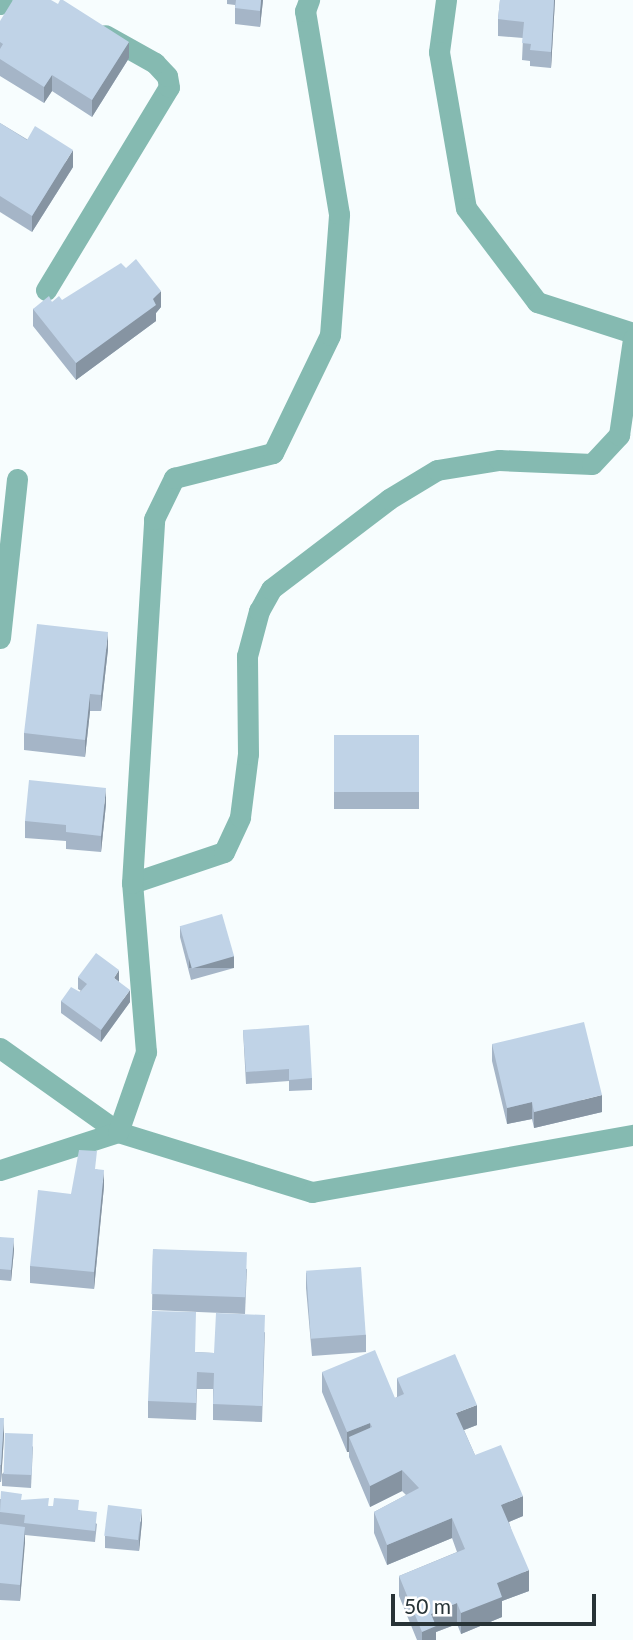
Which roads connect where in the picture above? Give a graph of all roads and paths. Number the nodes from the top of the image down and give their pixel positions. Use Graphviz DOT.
graph roads {
  1 [pos="309,0"];
  2 [pos="446,0"];
  3 [pos="86,24"];
  4 [pos="46,290"];
  5 [pos="633,336"];
  6 [pos="17,479"];
  7 [pos="0,638"];
  8 [pos="132,883"];
  9 [pos="0,1048"];
  10 [pos="118,1132"];
  11 [pos="633,1135"];
  12 [pos="0,1170"];
  1 -- 8 [label="street"];
  2 -- 5 [label="street"];
  3 -- 4 [label="street"];
  5 -- 8 [label="street"];
  6 -- 7 [label="street"];
  8 -- 10 [label="street"];
  9 -- 10 [label="street"];
  10 -- 11 [label="street"];
  10 -- 12 [label="street"];
}
